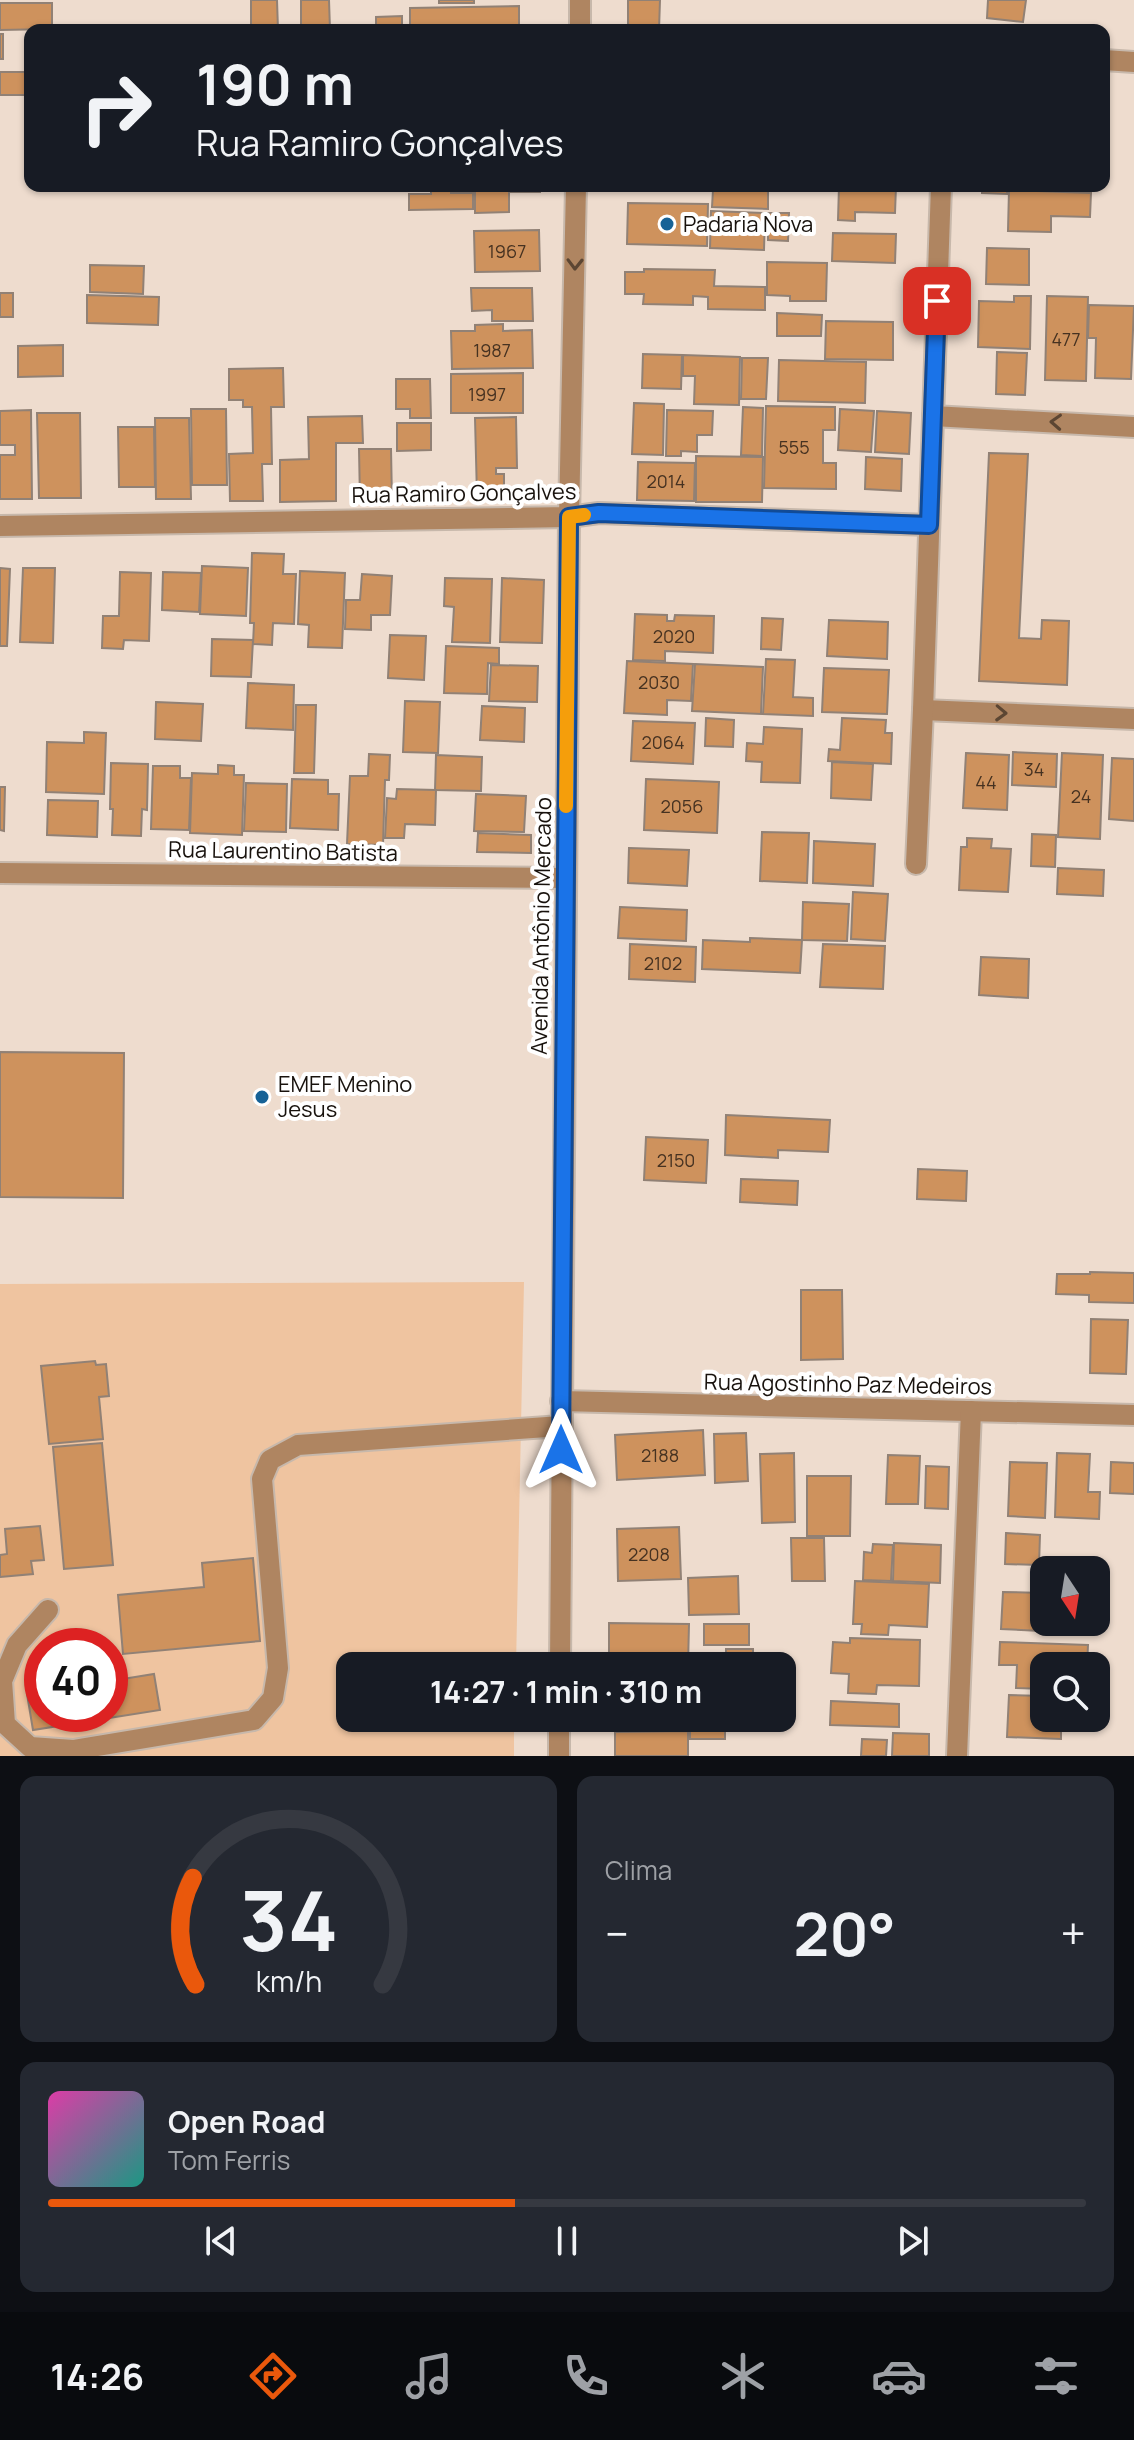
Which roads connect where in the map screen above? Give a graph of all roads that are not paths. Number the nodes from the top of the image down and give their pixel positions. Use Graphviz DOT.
graph roads {
  1 [pos="580,0"];
  2 [pos="580,24"];
  3 [pos="1110,60"];
  4 [pos="1134,62"];
  5 [pos="576,192"];
  6 [pos="941,192"];
  7 [pos="933,416"];
  8 [pos="1134,427"];
  9 [pos="569,517"];
  10 [pos="929,525"];
  11 [pos="0,526"];
  12 [pos="923,710"];
  13 [pos="1134,719"];
  14 [pos="916,864"];
  15 [pos="0,873"];
  16 [pos="565,878"];
  17 [pos="561,1401"];
  18 [pos="971,1411"];
  19 [pos="1134,1415"];
  20 [pos="561,1426"];
  21 [pos="48,1610"];
  22 [pos="560,1652"];
  23 [pos="559,1732"];
  24 [pos="559,1756"];
  25 [pos="957,1756"];
  1 -- 2 [label="street"];
  3 -- 4 [label="street"];
  5 -- 9 [label="street, Avenida Antônio Mercado, one-way"];
  6 -- 7 [label="street"];
  8 -- 7 [label="street, one-way"];
  7 -- 10 [label="street"];
  9 -- 10 [label="street, Rua Ramiro Gonçalves"];
  9 -- 11 [label="street, Rua Ramiro Gonçalves"];
  9 -- 16 [label="street, Avenida Antônio Mercado"];
  10 -- 12 [label="street"];
  12 -- 13 [label="street, one-way"];
  12 -- 14 [label="street"];
  15 -- 16 [label="street, Rua Laurentino Batista"];
  16 -- 17 [label="street, Avenida Antônio Mercado"];
  17 -- 18 [label="street, Rua Agostinho Paz Medeiros"];
  17 -- 20 [label="street, Avenida Antônio Mercado"];
  18 -- 19 [label="street, Rua Agostinho Paz Medeiros"];
  18 -- 25 [label="street"];
  20 -- 21 [label="street"];
  20 -- 22 [label="street, Avenida Antônio Mercado"];
  23 -- 24 [label="street"];
}
